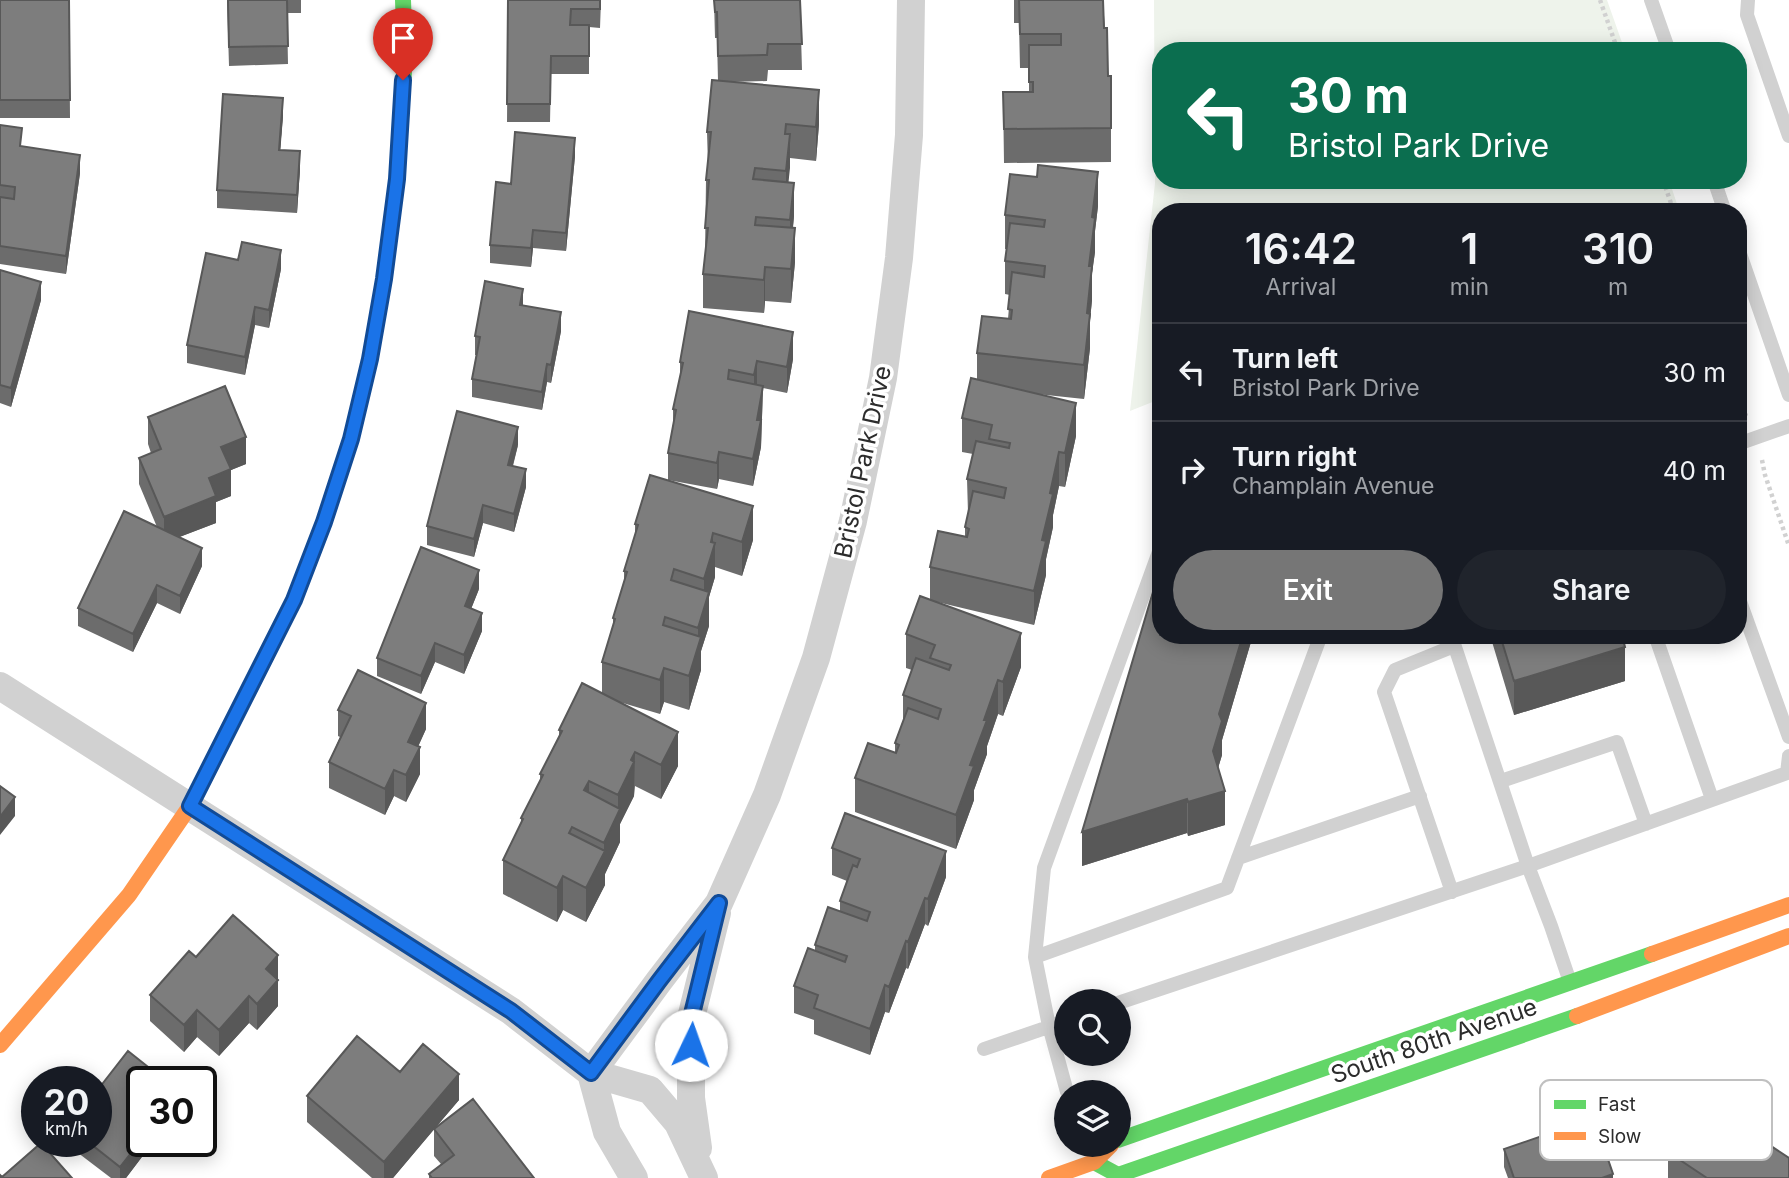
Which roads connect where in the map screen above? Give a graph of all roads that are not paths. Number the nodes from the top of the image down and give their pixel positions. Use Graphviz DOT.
graph roads {
  1 [pos="403,0"];
  2 [pos="911,0"];
  3 [pos="1651,0"];
  4 [pos="1748,0"];
  5 [pos="1666,42"];
  6 [pos="1789,136"];
  7 [pos="1747,274"];
  8 [pos="1789,395"];
  9 [pos="1789,426"];
  10 [pos="1747,441"];
  11 [pos="1152,571"];
  12 [pos="1747,621"];
  13 [pos="1318,644"];
  14 [pos="1446,644"];
  15 [pos="1453,644"];
  16 [pos="1658,644"];
  17 [pos="0,686"];
  18 [pos="1789,737"];
  19 [pos="1789,756"];
  20 [pos="1500,781"];
  21 [pos="1420,796"];
  22 [pos="1712,799"];
  23 [pos="190,806"];
  24 [pos="1646,824"];
  25 [pos="1238,858"];
  26 [pos="1528,866"];
  27 [pos="1452,892"];
  28 [pos="719,903"];
  29 [pos="1789,905"];
  30 [pos="1789,936"];
  31 [pos="1035,957"];
  32 [pos="1570,984"];
  33 [pos="1131,999"];
  34 [pos="1054,1025"];
  35 [pos="1049,1026"];
  36 [pos="0,1045"];
  37 [pos="984,1049"];
  38 [pos="591,1073"];
  39 [pos="1064,1080"];
  40 [pos="1131,1136"];
  41 [pos="1098,1157"];
  42 [pos="702,1173"];
  43 [pos="634,1178"];
  44 [pos="1049,1178"];
  1 -- 23 [label="street"];
  2 -- 28 [label="street, Bristol Park Drive"];
  3 -- 5 [label="lane"];
  4 -- 6 [label="lane"];
  7 -- 8 [label="lane"];
  9 -- 10 [label="lane"];
  11 -- 31 [label="lane"];
  12 -- 18 [label="lane"];
  13 -- 25 [label="lane"];
  14 -- 21 [label="lane"];
  15 -- 20 [label="lane"];
  16 -- 22 [label="lane"];
  17 -- 23 [label="street"];
  19 -- 22 [label="lane"];
  20 -- 24 [label="lane"];
  20 -- 26 [label="lane"];
  21 -- 25 [label="lane"];
  21 -- 27 [label="lane"];
  22 -- 24 [label="lane"];
  23 -- 36 [label="street"];
  23 -- 38 [label="street"];
  24 -- 26 [label="lane"];
  25 -- 31 [label="lane"];
  26 -- 27 [label="lane"];
  26 -- 32 [label="lane"];
  27 -- 33 [label="lane"];
  28 -- 38 [label="street, Bristol Park Drive"];
  28 -- 42 [label="street, Bristol Park Drive"];
  29 -- 32 [label="street, South 80th Avenue"];
  30 -- 41 [label="street, South 80th Avenue"];
  31 -- 35 [label="lane"];
  32 -- 40 [label="street, South 80th Avenue"];
  34 -- 35 [label="lane"];
  35 -- 37 [label="lane"];
  35 -- 39 [label="lane"];
  38 -- 42 [label="street"];
  38 -- 43 [label="street"];
  41 -- 44 [label="street, South 80th Avenue"];
}
